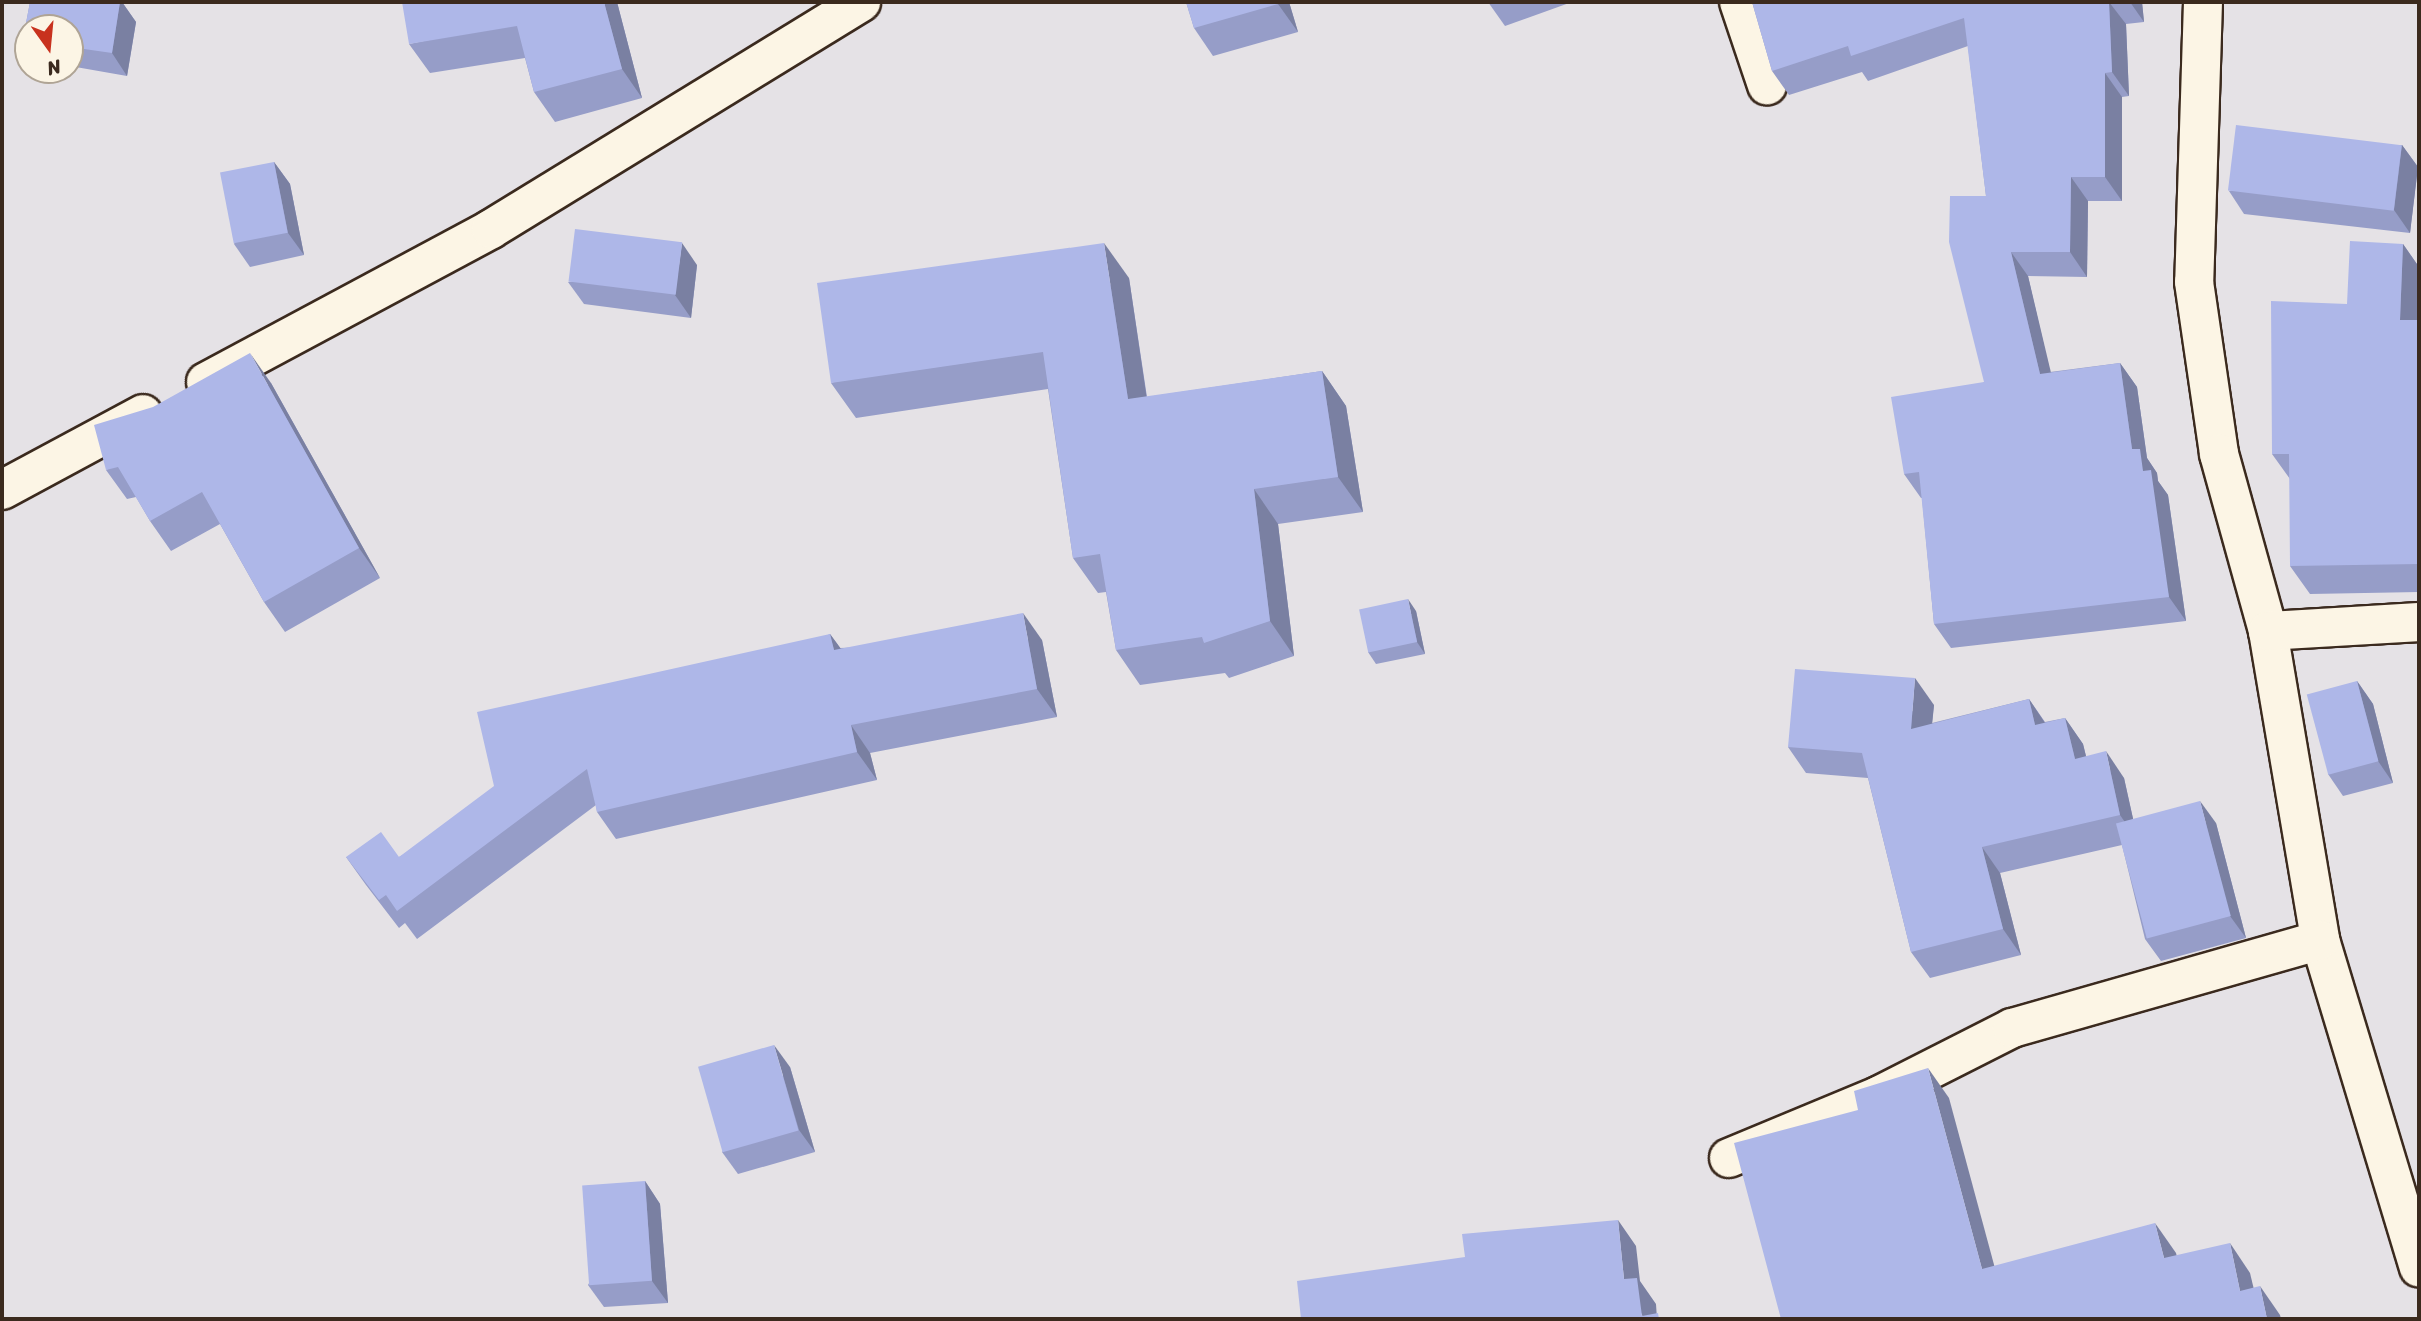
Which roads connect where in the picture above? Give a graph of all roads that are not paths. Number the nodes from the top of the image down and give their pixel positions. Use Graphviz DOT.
graph roads {
  1 [pos="861,2"];
  2 [pos="1739,2"];
  3 [pos="2203,2"];
  4 [pos="1767,85"];
  5 [pos="2,490"];
  6 [pos="2419,622"];
  7 [pos="2268,631"];
  8 [pos="2320,940"];
  9 [pos="1729,1158"];
  10 [pos="2419,1267"];
  1 -- 5 [label="street"];
  2 -- 4 [label="street"];
  3 -- 7 [label="street"];
  6 -- 7 [label="street"];
  7 -- 8 [label="street"];
  8 -- 9 [label="street"];
  8 -- 10 [label="street"];
}
